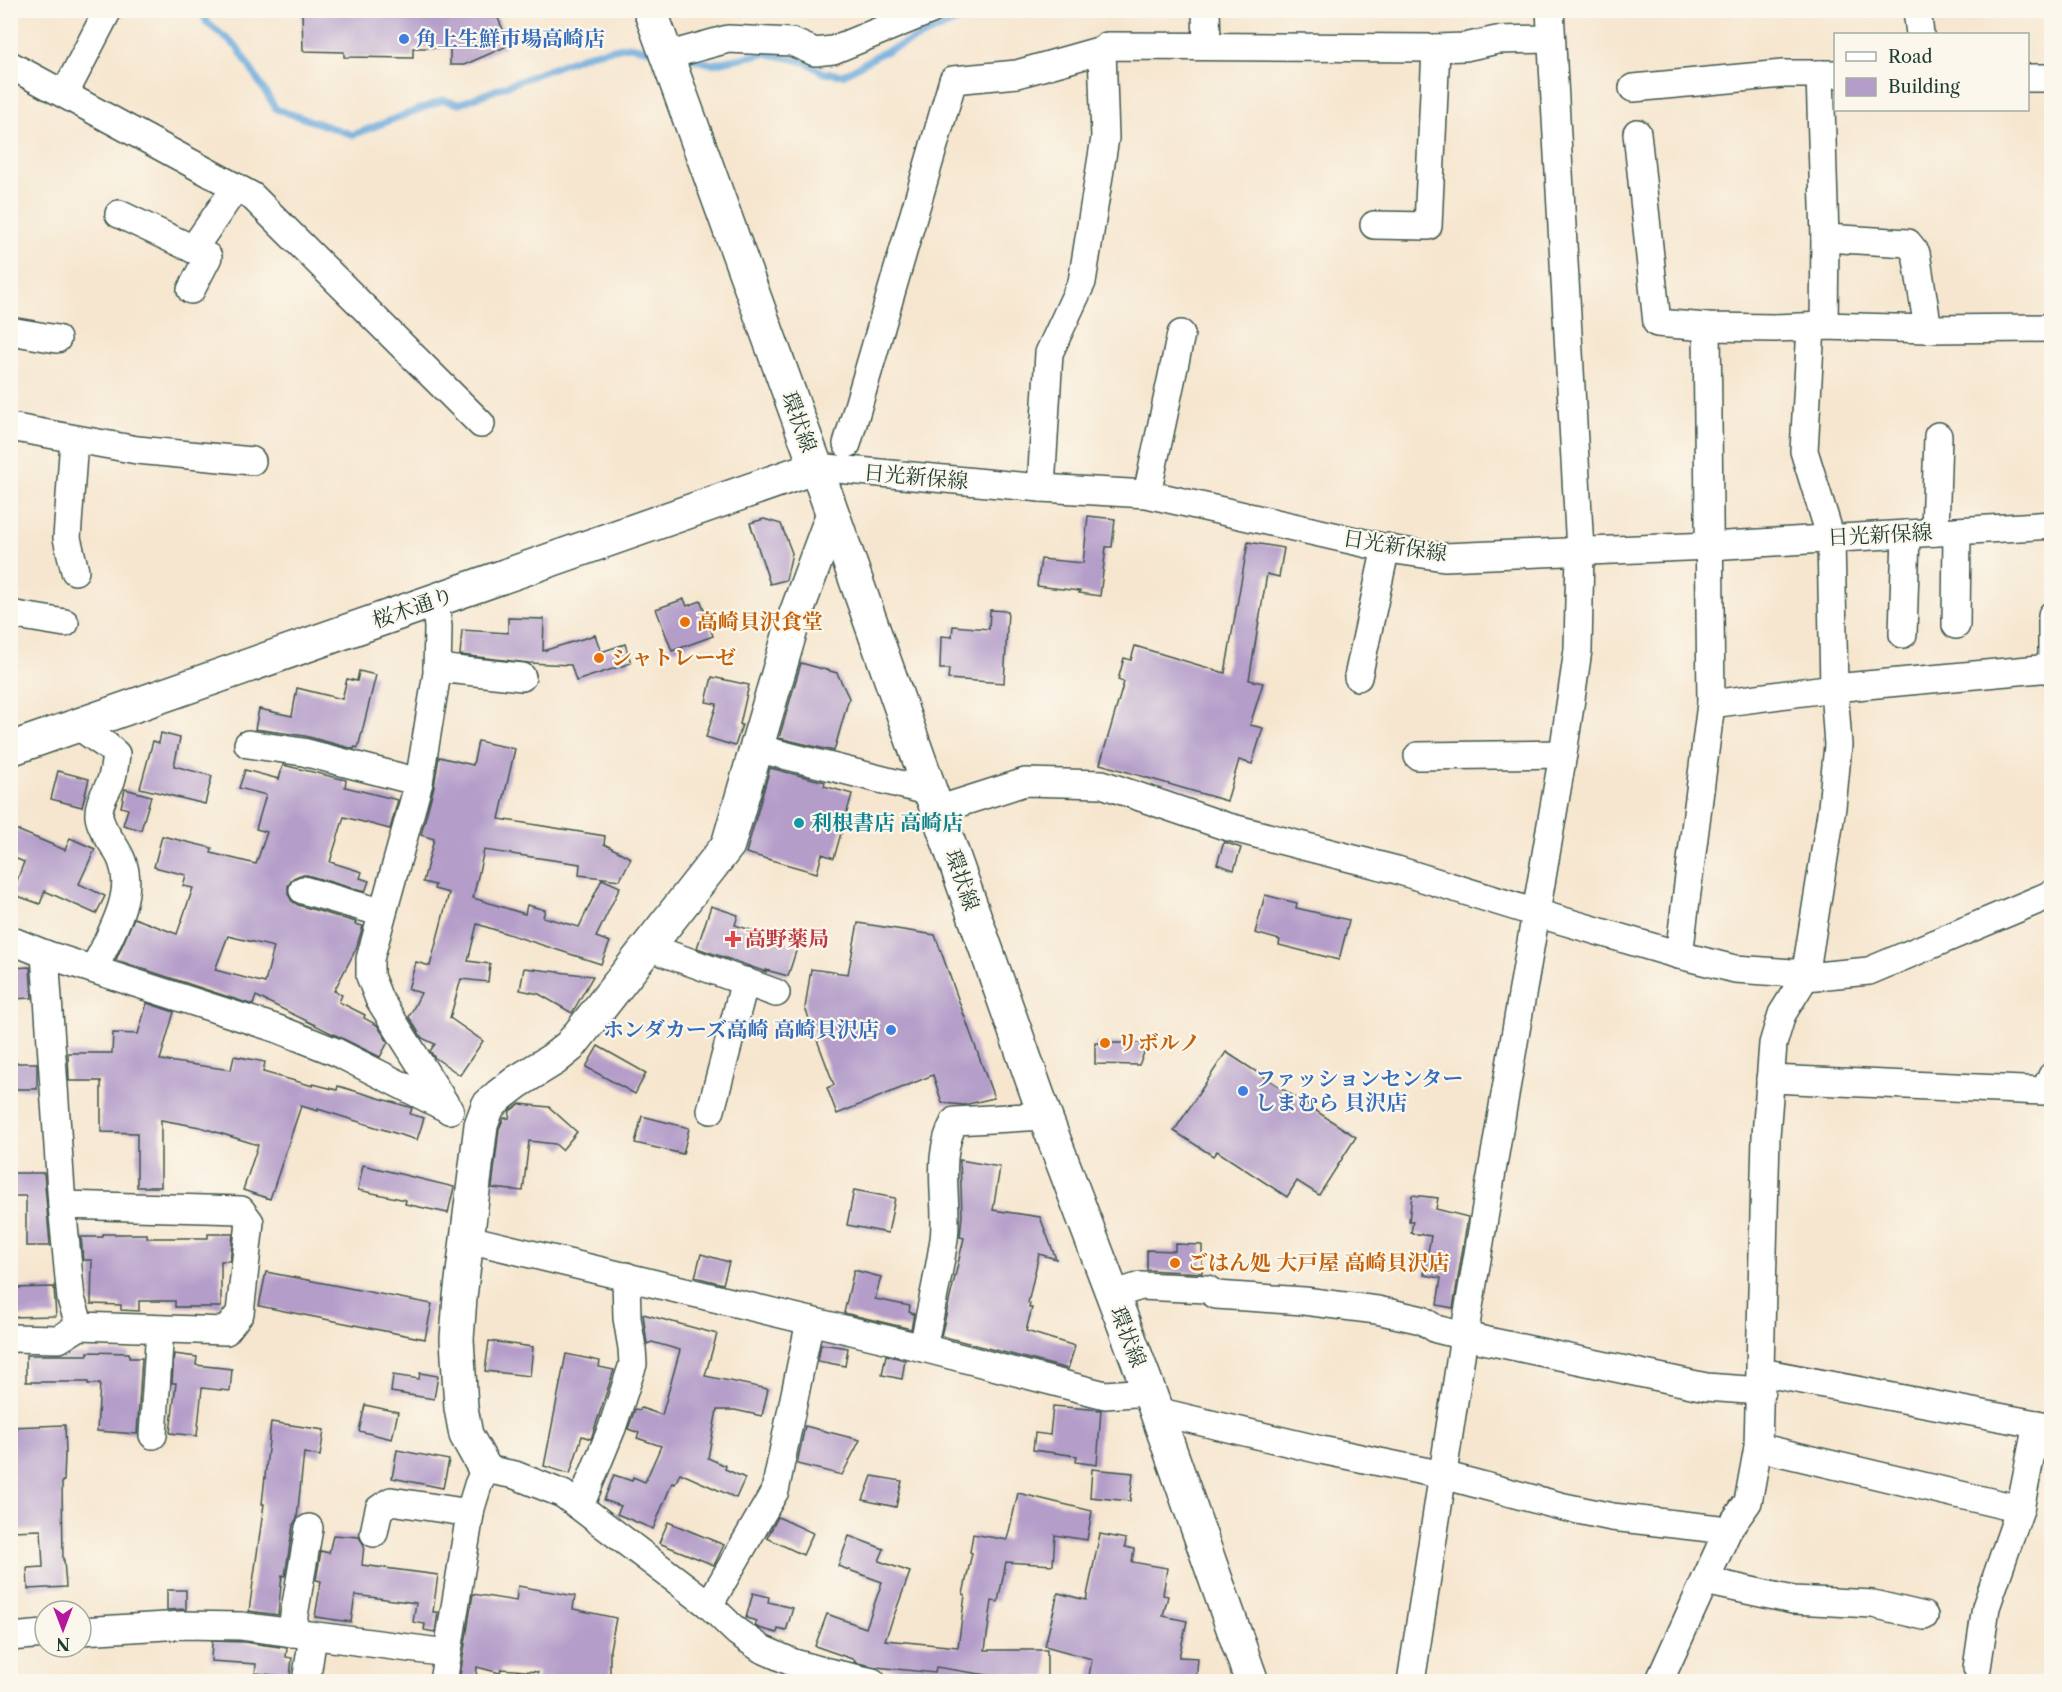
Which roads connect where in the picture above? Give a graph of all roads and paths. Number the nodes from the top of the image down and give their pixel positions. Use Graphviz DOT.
graph roads {
  1 [pos="108,10"];
  2 [pos="650,10"];
  3 [pos="931,10"];
  4 [pos="1206,10"];
  5 [pos="1550,10"];
  6 [pos="1917,10"];
  7 [pos="1920,33"];
  8 [pos="1550,39"];
  9 [pos="1207,46"];
  10 [pos="1436,48"];
  11 [pos="1102,50"];
  12 [pos="666,56"];
  13 [pos="10,64"];
  14 [pos="1828,74"];
  15 [pos="2029,78"];
  16 [pos="2052,78"];
  17 [pos="1633,88"];
  18 [pos="65,93"];
  19 [pos="1637,133"];
  20 [pos="236,187"];
  21 [pos="119,214"];
  22 [pos="1374,225"];
  23 [pos="1825,238"];
  24 [pos="193,249"];
  25 [pos="191,290"];
  26 [pos="1707,327"];
  27 [pos="1818,327"];
  28 [pos="2052,328"];
  29 [pos="1928,329"];
  30 [pos="10,331"];
  31 [pos="1181,334"];
  32 [pos="57,339"];
  33 [pos="482,424"];
  34 [pos="10,427"];
  35 [pos="1938,436"];
  36 [pos="74,440"];
  37 [pos="847,444"];
  38 [pos="252,461"];
  39 [pos="816,467"];
  40 [pos="1041,488"];
  41 [pos="1147,494"];
  42 [pos="832,516"];
  43 [pos="2052,525"];
  44 [pos="1946,531"];
  45 [pos="1906,534"];
  46 [pos="1831,538"];
  47 [pos="1710,546"];
  48 [pos="1386,547"];
  49 [pos="1580,550"];
  50 [pos="75,571"];
  51 [pos="435,600"];
  52 [pos="10,614"];
  53 [pos="2052,615"];
  54 [pos="65,623"];
  55 [pos="1956,626"];
  56 [pos="1903,634"];
  57 [pos="437,668"];
  58 [pos="2051,670"];
  59 [pos="522,677"];
  60 [pos="1358,677"];
  61 [pos="1834,688"];
  62 [pos="1711,704"];
  63 [pos="78,726"];
  64 [pos="248,744"];
  65 [pos="756,748"];
  66 [pos="10,749"];
  67 [pos="1563,754"];
  68 [pos="1418,756"];
  69 [pos="419,782"];
  70 [pos="934,801"];
  71 [pos="303,890"];
  72 [pos="2052,894"];
  73 [pos="383,913"];
  74 [pos="1536,913"];
  75 [pos="10,940"];
  76 [pos="648,946"];
  77 [pos="45,954"];
  78 [pos="1679,955"];
  79 [pos="94,969"];
  80 [pos="1805,977"];
  81 [pos="745,981"];
  82 [pos="776,993"];
  83 [pos="2052,1076"];
  84 [pos="1770,1079"];
  85 [pos="449,1110"];
  86 [pos="711,1110"];
  87 [pos="1045,1116"];
  88 [pos="481,1125"];
  89 [pos="62,1205"];
  90 [pos="468,1239"];
  91 [pos="626,1276"];
  92 [pos="1112,1294"];
  93 [pos="810,1322"];
  94 [pos="80,1326"];
  95 [pos="160,1329"];
  96 [pos="1464,1336"];
  97 [pos="10,1338"];
  98 [pos="923,1348"];
  99 [pos="1761,1381"];
  100 [pos="1152,1400"];
  101 [pos="2044,1425"];
  102 [pos="153,1435"];
  103 [pos="1758,1447"];
  104 [pos="485,1469"];
  105 [pos="1443,1475"];
  106 [pos="580,1506"];
  107 [pos="2020,1509"];
  108 [pos="470,1513"];
  109 [pos="309,1528"];
  110 [pos="1728,1530"];
  111 [pos="374,1533"];
  112 [pos="1704,1581"];
  113 [pos="709,1605"];
  114 [pos="1924,1616"];
  115 [pos="93,1630"];
  116 [pos="302,1634"];
  117 [pos="33,1635"];
  118 [pos="10,1637"];
  119 [pos="447,1653"];
  120 [pos="1977,1668"];
  121 [pos="306,1682"];
  122 [pos="443,1682"];
  123 [pos="872,1682"];
  124 [pos="1252,1682"];
  125 [pos="1411,1682"];
  126 [pos="1659,1682"];
  1 -- 18 [label="street"];
  2 -- 12 [label="street, 環状線"];
  3 -- 12 [label="street"];
  4 -- 9 [label="street"];
  5 -- 8 [label="street"];
  6 -- 7 [label="street"];
  8 -- 10 [label="street"];
  8 -- 49 [label="street"];
  9 -- 10 [label="street"];
  9 -- 11 [label="street"];
  10 -- 22 [label="street"];
  11 -- 37 [label="street"];
  11 -- 40 [label="street"];
  12 -- 39 [label="street, 環状線"];
  13 -- 18 [label="street"];
  14 -- 17 [label="street"];
  14 -- 23 [label="street"];
  15 -- 16 [label="street"];
  18 -- 20 [label="street"];
  19 -- 26 [label="street"];
  20 -- 24 [label="street"];
  20 -- 33 [label="street"];
  21 -- 24 [label="street"];
  23 -- 27 [label="street"];
  23 -- 29 [label="street"];
  24 -- 25 [label="street"];
  26 -- 27 [label="street"];
  26 -- 47 [label="street"];
  27 -- 29 [label="street"];
  27 -- 46 [label="street"];
  28 -- 29 [label="street"];
  30 -- 32 [label="street"];
  31 -- 41 [label="street"];
  34 -- 36 [label="street"];
  35 -- 44 [label="street"];
  36 -- 38 [label="street"];
  36 -- 50 [label="street"];
  39 -- 40 [label="street, 日光新保線"];
  39 -- 42 [label="street, 環状線"];
  39 -- 51 [label="street, 桜木通り"];
  40 -- 41 [label="street, 日光新保線"];
  41 -- 48 [label="street, 日光新保線"];
  42 -- 65 [label="street"];
  42 -- 70 [label="street, 環状線"];
  43 -- 44 [label="street, 日光新保線"];
  44 -- 45 [label="street, 日光新保線"];
  44 -- 55 [label="street"];
  45 -- 46 [label="street, 日光新保線"];
  45 -- 56 [label="street"];
  46 -- 47 [label="street, 日光新保線"];
  46 -- 61 [label="street"];
  47 -- 49 [label="street, 日光新保線"];
  47 -- 62 [label="street"];
  48 -- 49 [label="street, 日光新保線"];
  48 -- 60 [label="street"];
  49 -- 67 [label="street"];
  51 -- 57 [label="street"];
  51 -- 63 [label="street, 桜木通り"];
  52 -- 54 [label="street"];
  53 -- 58 [label="street"];
  57 -- 59 [label="street"];
  57 -- 69 [label="street"];
  58 -- 61 [label="street"];
  61 -- 62 [label="street"];
  61 -- 80 [label="street"];
  62 -- 78 [label="street"];
  63 -- 66 [label="street, 桜木通り"];
  63 -- 79 [label="street"];
  64 -- 69 [label="street"];
  65 -- 70 [label="street"];
  65 -- 76 [label="street"];
  67 -- 68 [label="street"];
  67 -- 74 [label="street"];
  69 -- 73 [label="street"];
  70 -- 74 [label="street"];
  70 -- 87 [label="street, 環状線"];
  71 -- 73 [label="street"];
  72 -- 80 [label="street"];
  73 -- 85 [label="street"];
  74 -- 78 [label="street"];
  74 -- 96 [label="street"];
  75 -- 77 [label="street"];
  76 -- 81 [label="street"];
  76 -- 88 [label="street"];
  77 -- 79 [label="street"];
  77 -- 89 [label="street"];
  78 -- 80 [label="street"];
  79 -- 85 [label="street"];
  80 -- 84 [label="street"];
  81 -- 82 [label="street"];
  81 -- 86 [label="street"];
  83 -- 84 [label="street"];
  84 -- 99 [label="street"];
  85 -- 88 [label="street"];
  87 -- 92 [label="street, 環状線"];
  87 -- 98 [label="street"];
  88 -- 90 [label="street"];
  89 -- 94 [label="street"];
  89 -- 95 [label="street"];
  90 -- 91 [label="street"];
  90 -- 104 [label="street"];
  91 -- 93 [label="street"];
  91 -- 106 [label="street"];
  92 -- 96 [label="street"];
  92 -- 100 [label="street, 環状線"];
  93 -- 98 [label="street"];
  93 -- 113 [label="street"];
  94 -- 95 [label="street"];
  94 -- 97 [label="street"];
  95 -- 102 [label="street"];
  96 -- 99 [label="street"];
  96 -- 105 [label="street"];
  98 -- 100 [label="street"];
  99 -- 101 [label="street"];
  99 -- 103 [label="street"];
  100 -- 105 [label="street"];
  100 -- 124 [label="street, 環状線"];
  101 -- 107 [label="street"];
  103 -- 107 [label="street"];
  103 -- 110 [label="street"];
  104 -- 106 [label="street"];
  104 -- 108 [label="street"];
  105 -- 110 [label="street"];
  105 -- 125 [label="street"];
  106 -- 113 [label="street"];
  107 -- 120 [label="street"];
  108 -- 111 [label="street"];
  108 -- 119 [label="street"];
  109 -- 116 [label="street"];
  110 -- 112 [label="street"];
  112 -- 114 [label="street"];
  112 -- 126 [label="street"];
  113 -- 123 [label="street"];
  115 -- 116 [label="street"];
  116 -- 119 [label="street"];
  116 -- 121 [label="street"];
  117 -- 118 [label="street"];
  119 -- 122 [label="street"];
}
